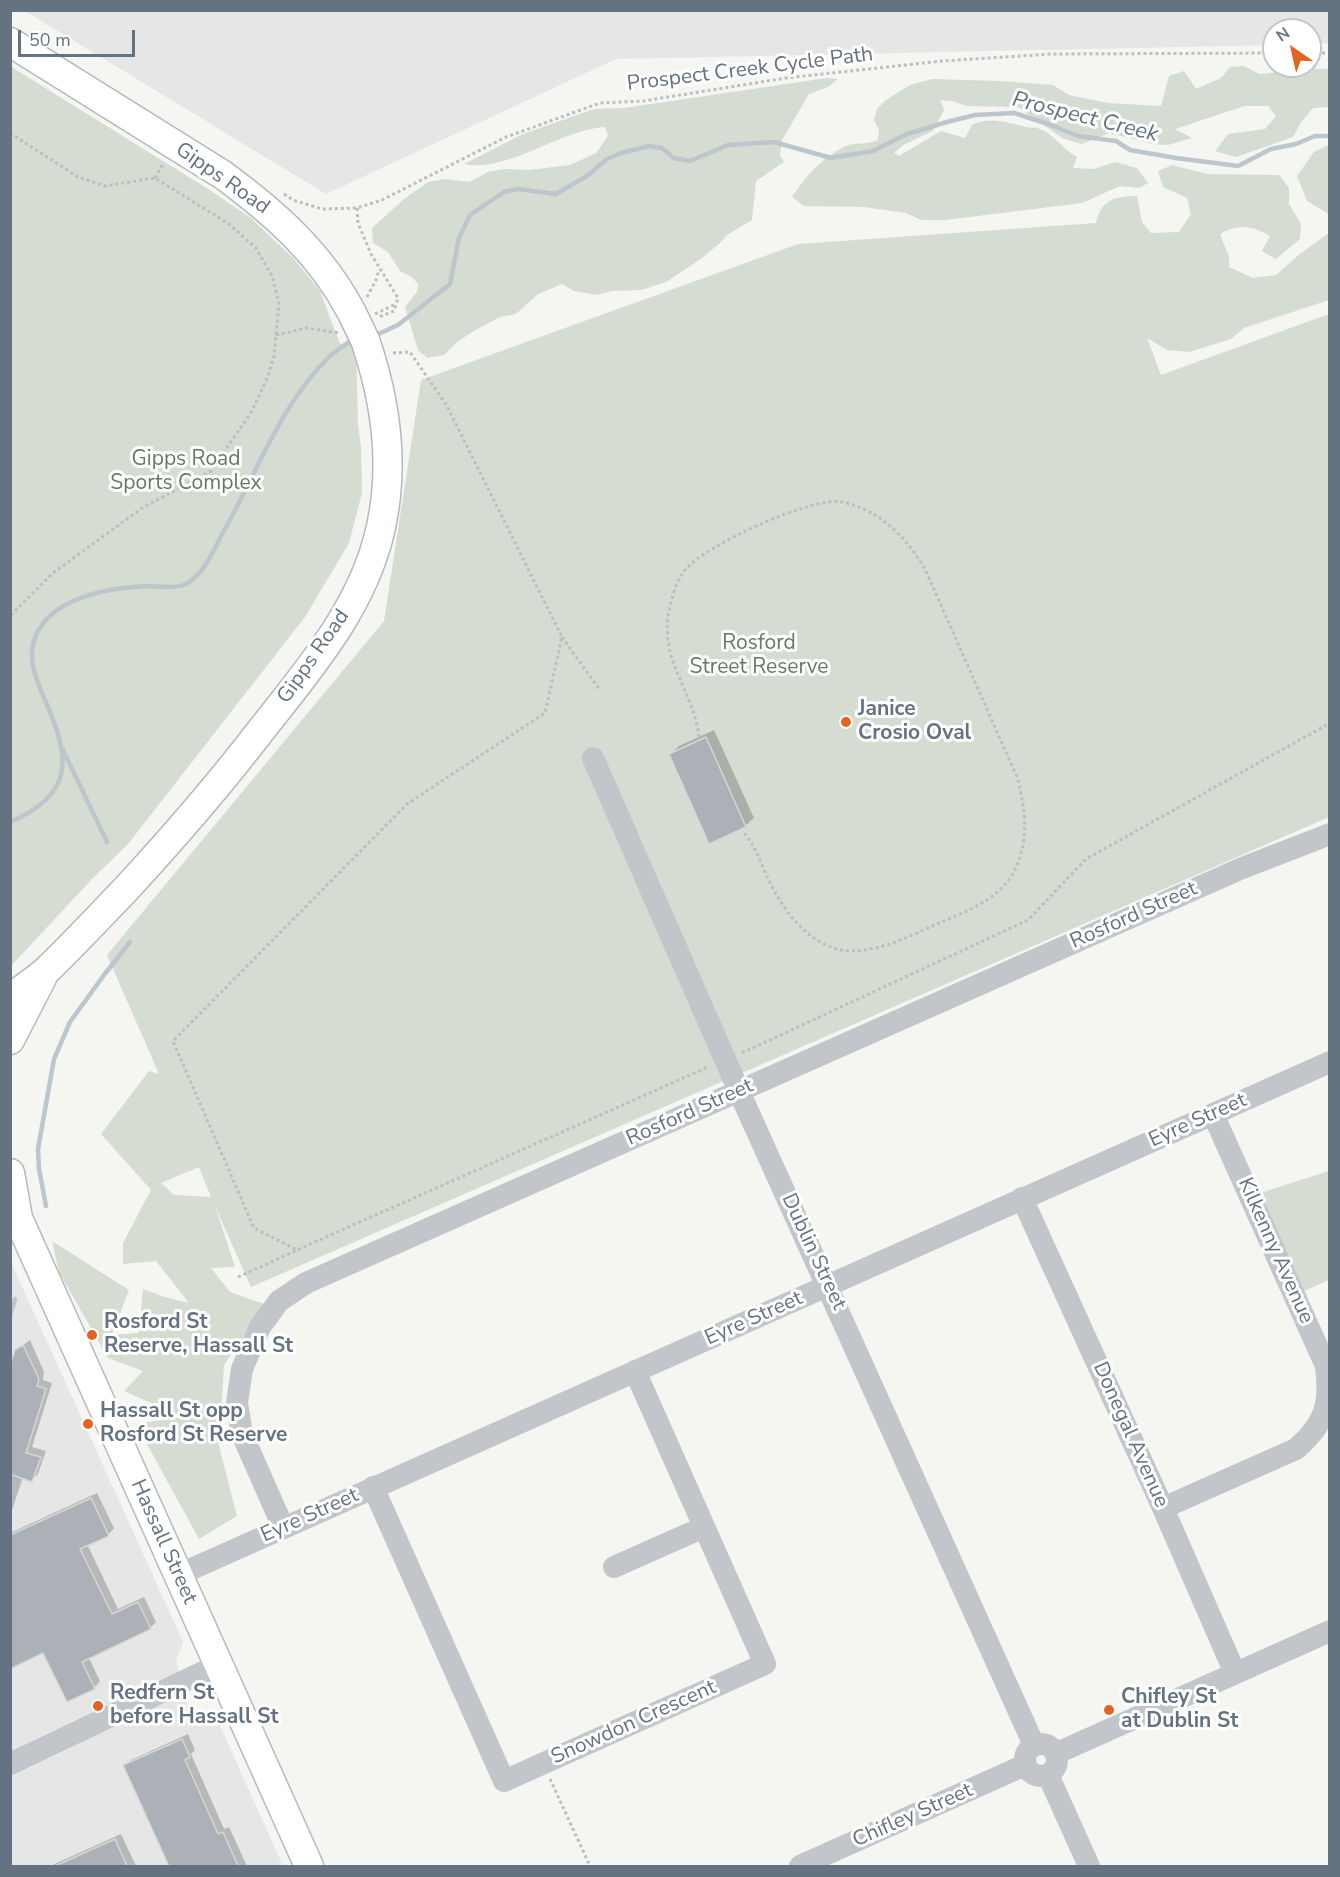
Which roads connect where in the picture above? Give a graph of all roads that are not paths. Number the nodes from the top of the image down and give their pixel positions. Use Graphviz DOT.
graph roads {
  1 [pos="10,42"];
  2 [pos="593,758"];
  3 [pos="1329,834"];
  4 [pos="45,972"];
  5 [pos="10,998"];
  6 [pos="10,1040"];
  7 [pos="1329,1062"];
  8 [pos="740,1092"];
  9 [pos="1213,1114"];
  10 [pos="10,1173"];
  11 [pos="1022,1198"];
  12 [pos="14,1213"];
  13 [pos="828,1286"];
  14 [pos="635,1371"];
  15 [pos="373,1487"];
  16 [pos="1162,1508"];
  17 [pos="284,1527"];
  18 [pos="704,1527"];
  19 [pos="615,1567"];
  20 [pos="178,1575"];
  21 [pos="1329,1631"];
  22 [pos="218,1665"];
  23 [pos="1235,1673"];
  24 [pos="1056,1754"];
  25 [pos="1030,1755"];
  26 [pos="10,1764"];
  27 [pos="1048,1775"];
  28 [pos="309,1866"];
  29 [pos="800,1866"];
  30 [pos="1089,1866"];
  1 -- 4 [label="main road, Gipps Road, bridge"];
  2 -- 8 [label="street, Dublin Street"];
  3 -- 8 [label="street, Rosford Street"];
  4 -- 5 [label="main road, Gipps Road"];
  4 -- 6 [label="main road, Gipps Road"];
  7 -- 9 [label="street, Eyre Street"];
  8 -- 13 [label="street, Dublin Street"];
  8 -- 17 [label="street, Rosford Street"];
  9 -- 11 [label="street, Eyre Street"];
  9 -- 16 [label="street, Kilkenny Avenue"];
  10 -- 12 [label="main road, Hassall Street"];
  11 -- 13 [label="street, Eyre Street"];
  11 -- 16 [label="street, Donegal Avenue"];
  12 -- 20 [label="main road, Hassall Street"];
  13 -- 14 [label="street, Eyre Street"];
  13 -- 25 [label="street, Dublin Street"];
  14 -- 15 [label="street, Eyre Street"];
  14 -- 18 [label="street, Snowdon Crescent"];
  15 -- 17 [label="street, Eyre Street"];
  15 -- 18 [label="street, Snowdon Crescent"];
  16 -- 23 [label="street, Donegal Avenue"];
  17 -- 20 [label="street, Eyre Street"];
  18 -- 19 [label="street"];
  20 -- 22 [label="main road, Hassall Street"];
  21 -- 23 [label="street"];
  22 -- 26 [label="street"];
  22 -- 28 [label="main road, Hassall Street"];
  23 -- 24 [label="street"];
  24 -- 25 [label="street"];
  24 -- 27 [label="street"];
  25 -- 27 [label="street"];
  25 -- 29 [label="street, Chifley Street"];
  27 -- 30 [label="street"];
}
